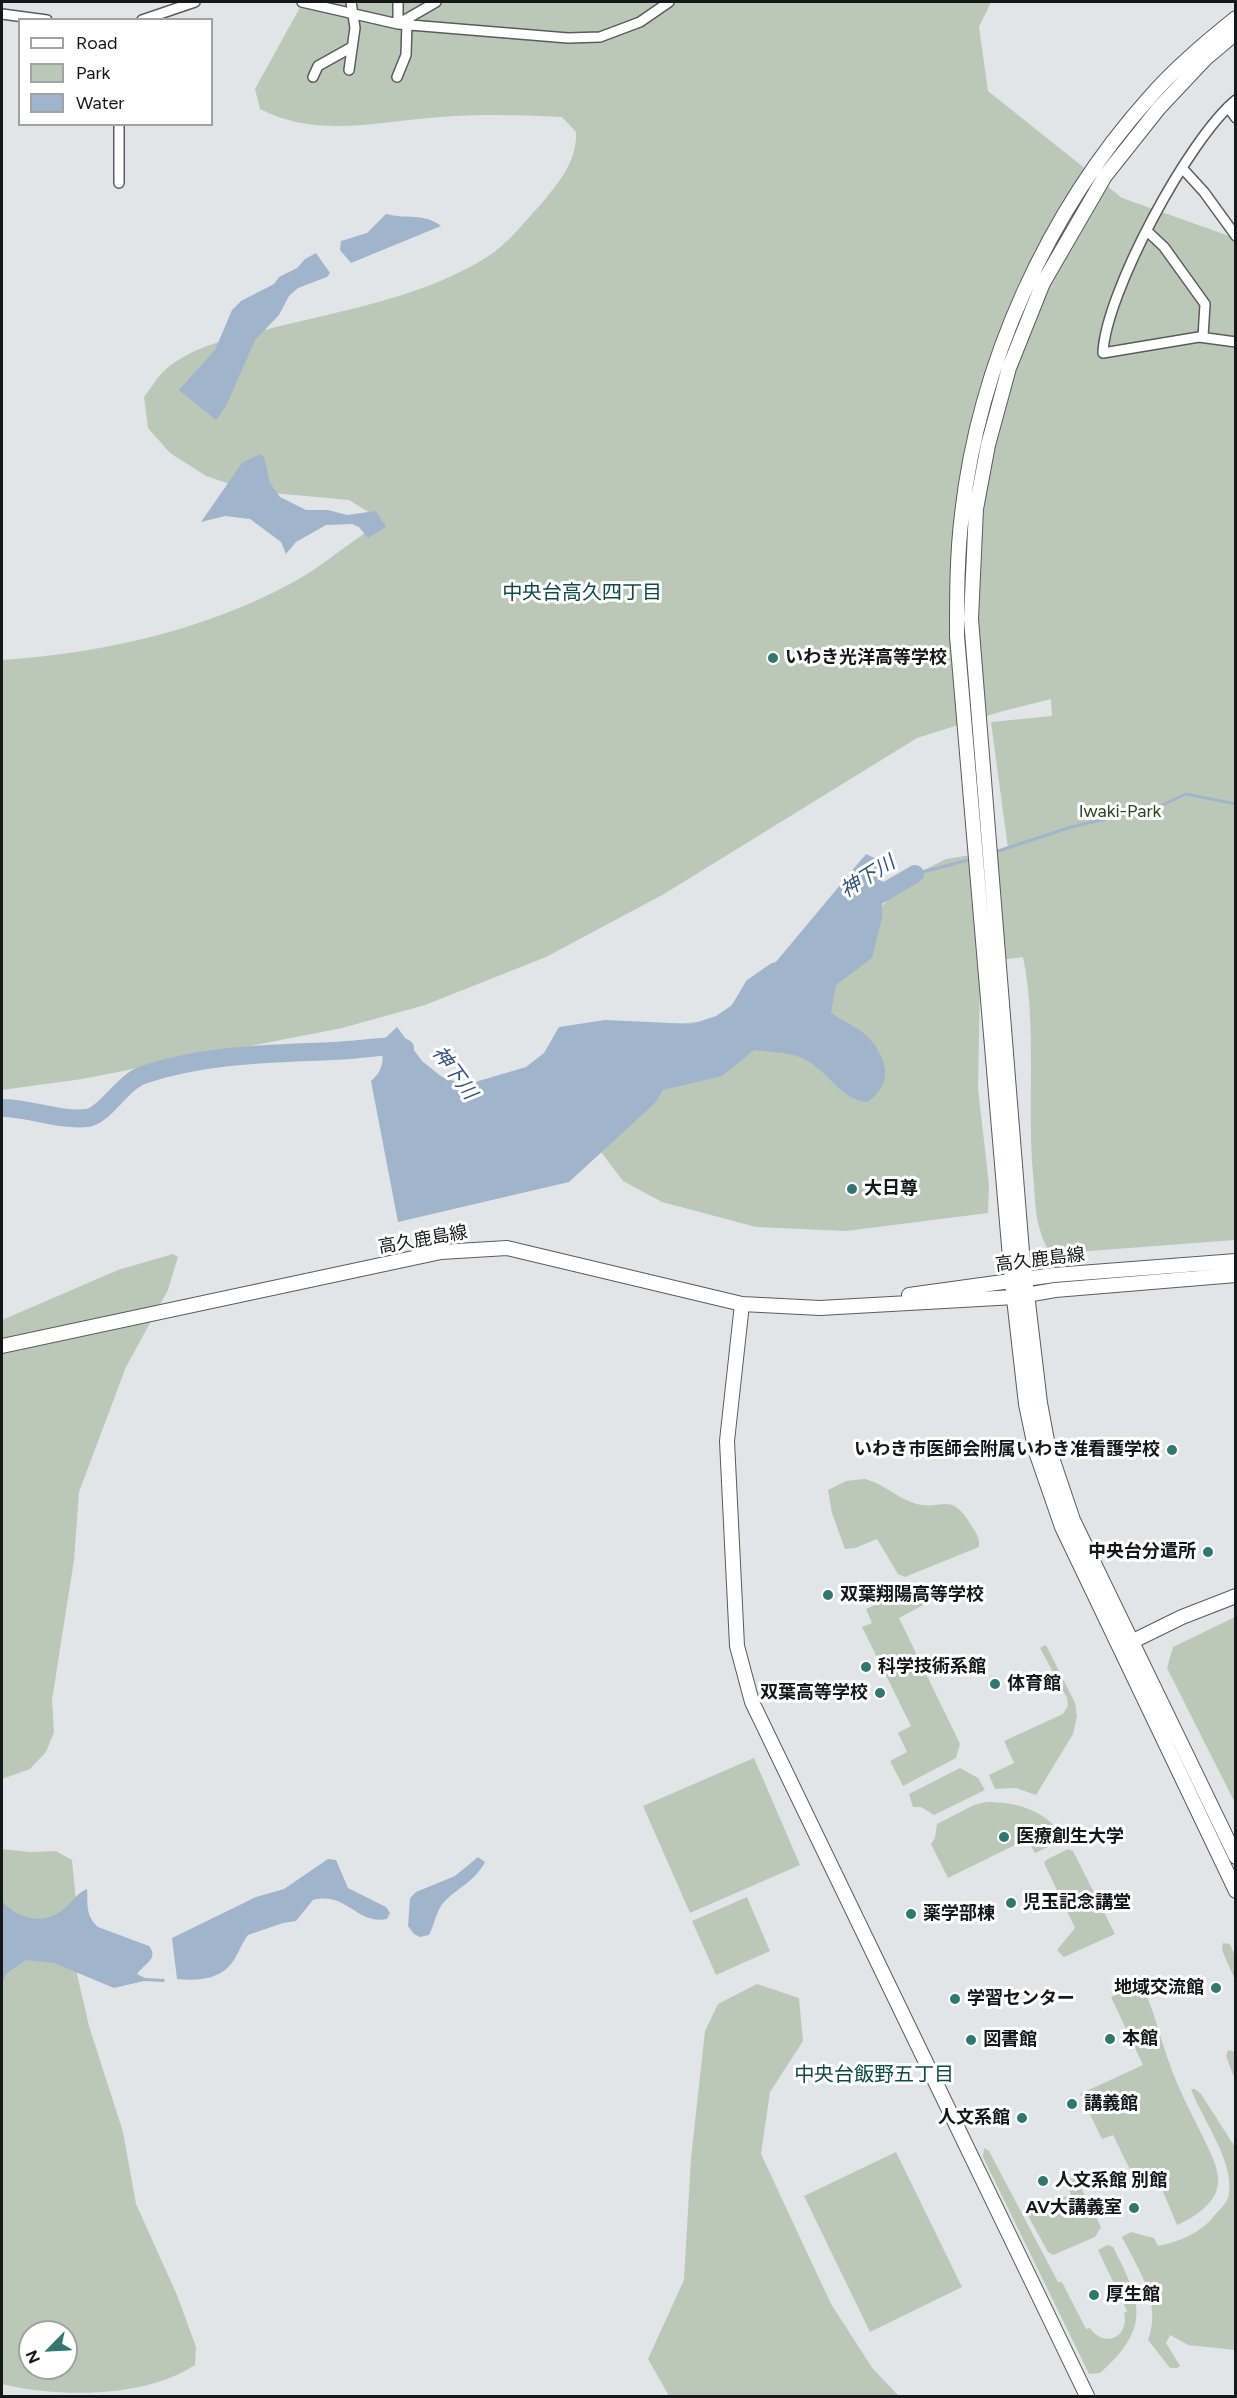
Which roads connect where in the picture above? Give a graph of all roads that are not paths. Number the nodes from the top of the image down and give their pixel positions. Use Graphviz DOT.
graph roads {
  1 [pos="195,2"];
  2 [pos="302,2"];
  3 [pos="351,2"];
  4 [pos="398,2"];
  5 [pos="436,2"];
  6 [pos="669,2"];
  7 [pos="353,13"];
  8 [pos="2,14"];
  9 [pos="32,18"];
  10 [pos="148,18"];
  11 [pos="1236,18"];
  12 [pos="402,23"];
  13 [pos="1236,33"];
  14 [pos="352,47"];
  15 [pos="349,70"];
  16 [pos="313,77"];
  17 [pos="397,77"];
  18 [pos="1232,103"];
  19 [pos="1236,118"];
  20 [pos="119,126"];
  21 [pos="1183,169"];
  22 [pos="119,183"];
  23 [pos="1147,231"];
  24 [pos="1235,233"];
  25 [pos="1203,337"];
  26 [pos="1236,342"];
  27 [pos="977,427"];
  28 [pos="992,430"];
  29 [pos="1236,1261"];
  30 [pos="1236,1275"];
  31 [pos="1019,1280"];
  32 [pos="1021,1296"];
  33 [pos="742,1304"];
  34 [pos="851,1306"];
  35 [pos="2,1346"];
  36 [pos="1236,1596"];
  37 [pos="1126,1645"];
  38 [pos="1236,1857"];
  39 [pos="1236,1891"];
  40 [pos="1087,2397"];
  1 -- 10 [label="street"];
  2 -- 7 [label="street"];
  3 -- 7 [label="street"];
  4 -- 12 [label="street"];
  5 -- 12 [label="street"];
  6 -- 12 [label="street"];
  7 -- 12 [label="street"];
  7 -- 14 [label="street"];
  8 -- 9 [label="street"];
  11 -- 27 [label="street"];
  12 -- 17 [label="street"];
  13 -- 28 [label="street"];
  14 -- 15 [label="street"];
  14 -- 16 [label="street"];
  18 -- 19 [label="street"];
  18 -- 21 [label="street"];
  20 -- 22 [label="street"];
  21 -- 23 [label="street"];
  21 -- 24 [label="street"];
  23 -- 25 [label="street"];
  23 -- 25 [label="street"];
  25 -- 26 [label="street"];
  27 -- 28 [label="street"];
  27 -- 31 [label="street"];
  28 -- 31 [label="street"];
  29 -- 31 [label="street, 高久鹿島線"];
  30 -- 32 [label="street, 高久鹿島線"];
  31 -- 32 [label="street"];
  31 -- 34 [label="street, 高久鹿島線"];
  32 -- 34 [label="street, 高久鹿島線"];
  32 -- 37 [label="street"];
  33 -- 34 [label="street, 高久鹿島線"];
  33 -- 35 [label="street, 高久鹿島線"];
  33 -- 40 [label="street"];
  36 -- 37 [label="street"];
  37 -- 38 [label="street"];
  37 -- 39 [label="street"];
}
